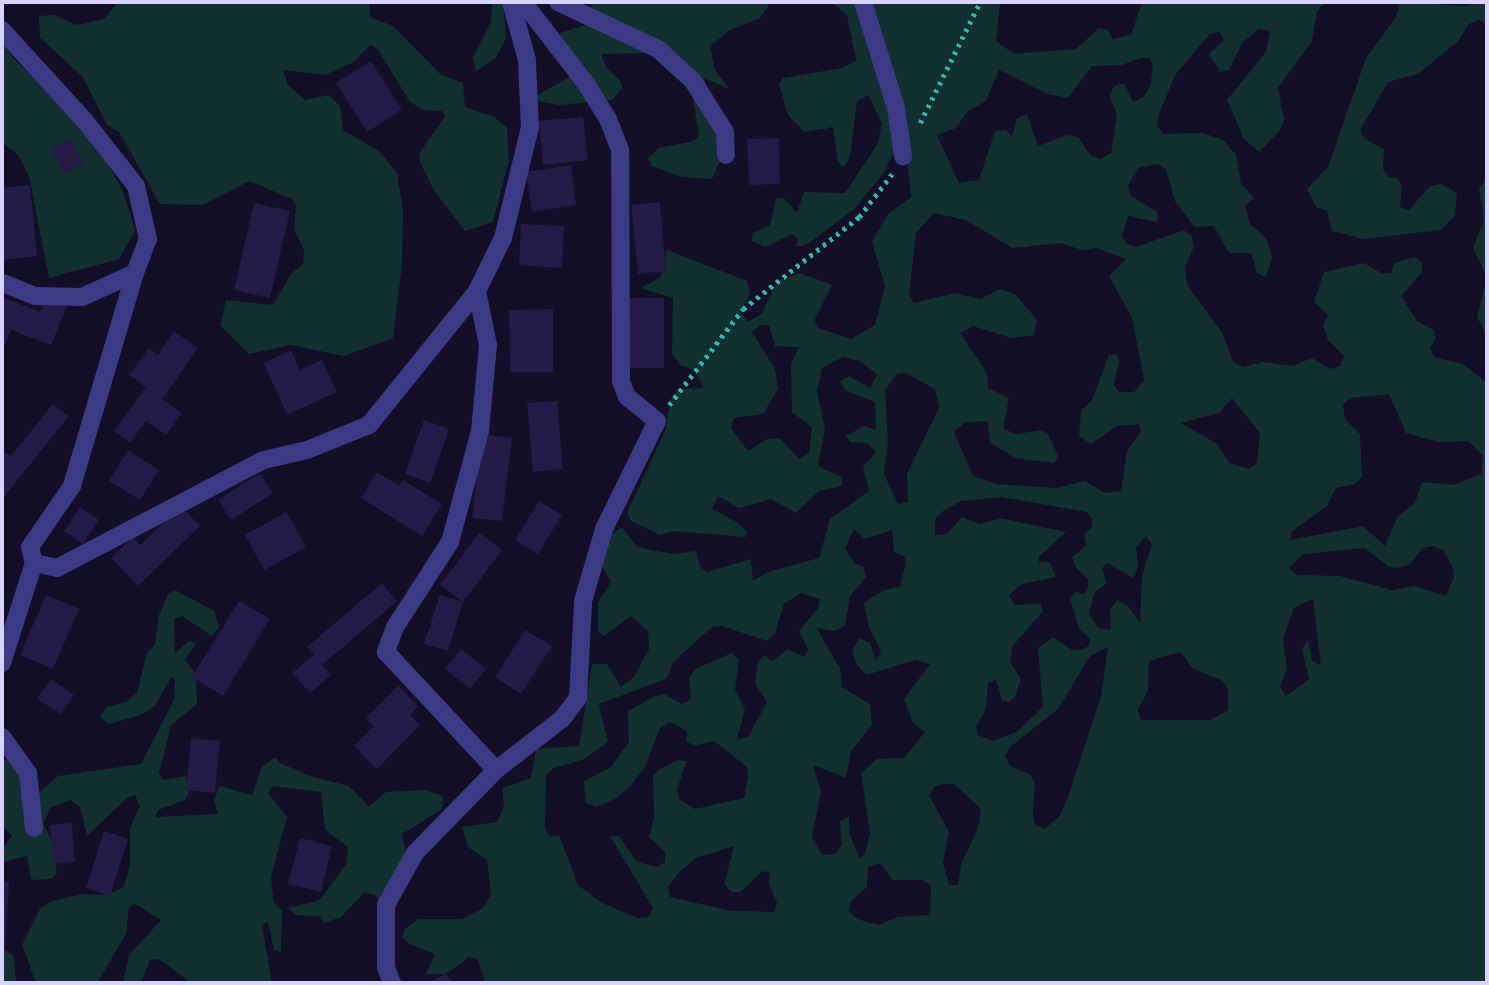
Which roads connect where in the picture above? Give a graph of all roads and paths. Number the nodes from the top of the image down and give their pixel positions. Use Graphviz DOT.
graph roads {
  1 [pos="511,2"];
  2 [pos="523,2"];
  3 [pos="558,2"];
  4 [pos="863,2"];
  5 [pos="980,2"];
  6 [pos="2,30"];
  7 [pos="726,155"];
  8 [pos="902,156"];
  9 [pos="135,273"];
  10 [pos="2,283"];
  11 [pos="477,291"];
  12 [pos="657,421"];
  13 [pos="34,563"];
  14 [pos="2,663"];
  15 [pos="2,737"];
  16 [pos="496,769"];
  17 [pos="34,828"];
  18 [pos="392,983"];
  1 -- 11 [label="street"];
  2 -- 12 [label="street"];
  3 -- 7 [label="street"];
  4 -- 8 [label="street"];
  5 -- 8 [label="path"];
  6 -- 9 [label="street"];
  8 -- 12 [label="path"];
  9 -- 10 [label="street"];
  9 -- 13 [label="street"];
  11 -- 13 [label="street"];
  11 -- 16 [label="street"];
  12 -- 16 [label="street"];
  13 -- 14 [label="street"];
  15 -- 17 [label="street"];
  16 -- 18 [label="street"];
}
